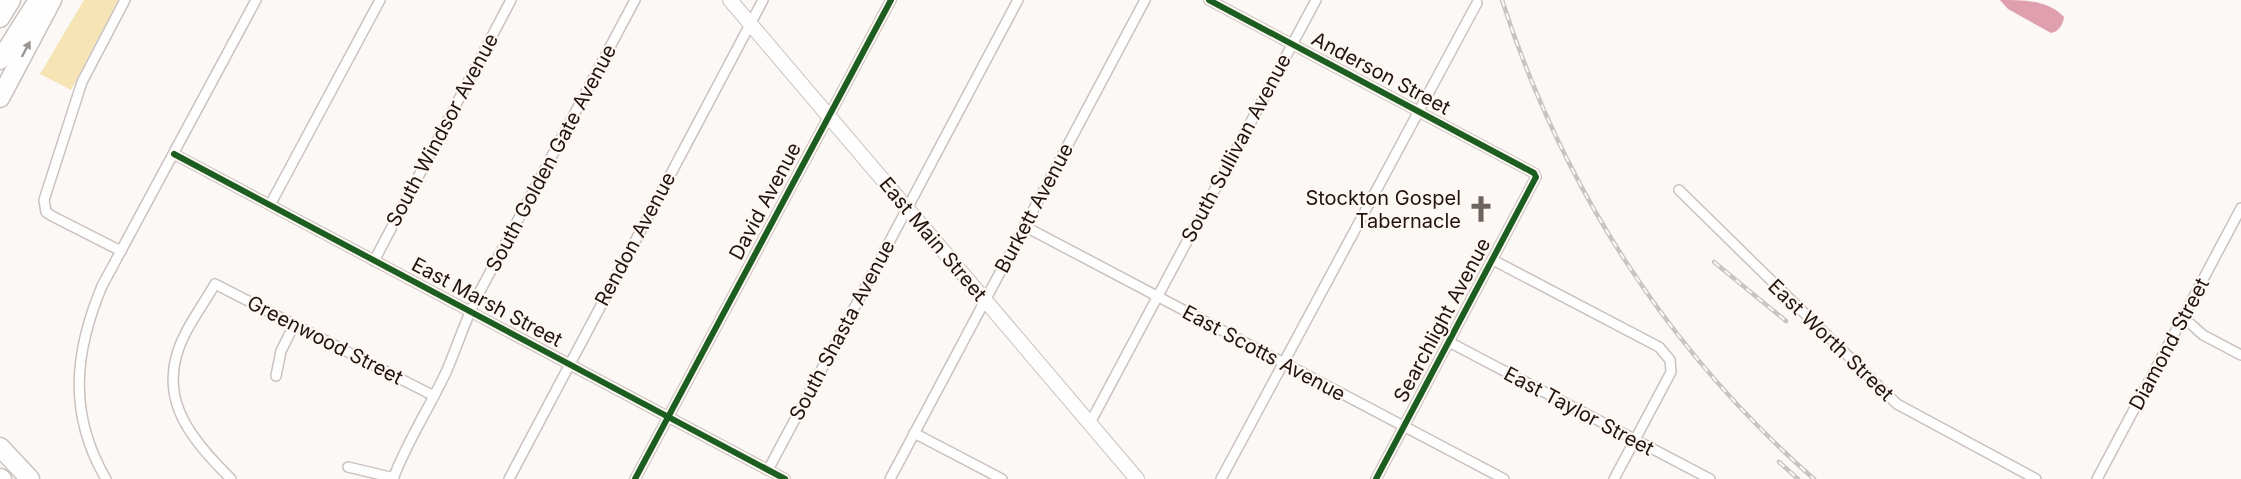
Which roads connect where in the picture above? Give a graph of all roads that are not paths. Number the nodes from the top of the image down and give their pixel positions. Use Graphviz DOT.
graph roads {
  1 [pos="11,0"];
  2 [pos="38,0"];
  3 [pos="52,0"];
  4 [pos="125,0"];
  5 [pos="255,0"];
  6 [pos="380,0"];
  7 [pos="511,0"];
  8 [pos="635,0"];
  9 [pos="730,0"];
  10 [pos="763,0"];
  11 [pos="891,0"];
  12 [pos="1018,0"];
  13 [pos="1145,0"];
  14 [pos="1209,0"];
  15 [pos="1316,0"];
  16 [pos="1477,3"];
  17 [pos="0,18"];
  18 [pos="750,24"];
  19 [pos="1292,44"];
  20 [pos="0,60"];
  21 [pos="0,98"];
  22 [pos="1419,112"];
  23 [pos="829,116"];
  24 [pos="174,154"];
  25 [pos="1536,177"];
  26 [pos="1679,190"];
  27 [pos="270,206"];
  28 [pos="907,208"];
  29 [pos="2241,208"];
  30 [pos="1024,226"];
  31 [pos="121,251"];
  32 [pos="1493,260"];
  33 [pos="374,261"];
  34 [pos="1157,297"];
  35 [pos="985,300"];
  36 [pos="470,312"];
  37 [pos="2183,317"];
  38 [pos="294,325"];
  39 [pos="1449,342"];
  40 [pos="2241,356"];
  41 [pos="1282,363"];
  42 [pos="568,364"];
  43 [pos="276,376"];
  44 [pos="434,396"];
  45 [pos="668,417"];
  46 [pos="1090,423"];
  47 [pos="1403,427"];
  48 [pos="914,433"];
  49 [pos="1635,440"];
  50 [pos="0,447"];
  51 [pos="348,467"];
  52 [pos="768,470"];
  53 [pos="30,479"];
  54 [pos="106,479"];
  55 [pos="231,479"];
  56 [pos="394,479"];
  57 [pos="508,479"];
  58 [pos="635,479"];
  59 [pos="785,479"];
  60 [pos="890,479"];
  61 [pos="1002,479"];
  62 [pos="1137,479"];
  63 [pos="1221,479"];
  64 [pos="1376,479"];
  65 [pos="1503,479"];
  66 [pos="1614,479"];
  67 [pos="1710,479"];
  68 [pos="2036,479"];
  69 [pos="2097,479"];
  1 -- 17 [label="highway"];
  2 -- 20 [label="highway"];
  21 -- 3 [label="highway, one-way"];
  4 -- 31 [label="street"];
  5 -- 24 [label="street"];
  6 -- 27 [label="street"];
  7 -- 33 [label="street, South Windsor Avenue"];
  8 -- 36 [label="street, South Golden Gate Avenue"];
  9 -- 18 [label="main road, East Main Street"];
  10 -- 18 [label="street, Rendon Avenue"];
  11 -- 23 [label="street, David Avenue"];
  12 -- 28 [label="street, South Shasta Avenue"];
  13 -- 30 [label="street, Burkett Avenue"];
  14 -- 19 [label="street, Anderson Street"];
  15 -- 19 [label="street, South Sullivan Avenue"];
  16 -- 22 [label="street"];
  18 -- 23 [label="main road, East Main Street"];
  18 -- 42 [label="street, Rendon Avenue"];
  19 -- 22 [label="street, Anderson Street"];
  19 -- 34 [label="street, South Sullivan Avenue"];
  22 -- 25 [label="street, Anderson Street"];
  22 -- 41 [label="street"];
  23 -- 28 [label="main road, East Main Street"];
  23 -- 45 [label="street, David Avenue"];
  24 -- 27 [label="street, East Marsh Street"];
  24 -- 31 [label="street"];
  25 -- 32 [label="street, Searchlight Avenue"];
  26 -- 68 [label="street, East Worth Street"];
  27 -- 33 [label="street, East Marsh Street"];
  28 -- 35 [label="main road, East Main Street"];
  28 -- 52 [label="street, South Shasta Avenue"];
  29 -- 37 [label="street, Diamond Street"];
  30 -- 34 [label="street, East Scotts Avenue"];
  30 -- 35 [label="street, Burkett Avenue"];
  31 -- 54 [label="street"];
  32 -- 39 [label="street, Searchlight Avenue"];
  32 -- 49 [label="street"];
  33 -- 36 [label="street, East Marsh Street"];
  34 -- 41 [label="street, East Scotts Avenue"];
  34 -- 46 [label="street, South Sullivan Avenue"];
  35 -- 46 [label="main road, East Main Street"];
  35 -- 48 [label="street, Burkett Avenue"];
  36 -- 42 [label="street, East Marsh Street"];
  36 -- 44 [label="street, South Golden Gate Avenue"];
  37 -- 40 [label="street"];
  37 -- 69 [label="street, Diamond Street"];
  38 -- 43 [label="street"];
  38 -- 44 [label="street, Greenwood Street"];
  38 -- 55 [label="street, Greenwood Street"];
  39 -- 47 [label="street, Searchlight Avenue"];
  39 -- 49 [label="street, East Taylor Street"];
  41 -- 47 [label="street, East Scotts Avenue"];
  41 -- 63 [label="street"];
  42 -- 45 [label="street, East Marsh Street"];
  42 -- 57 [label="street, Rendon Avenue"];
  44 -- 56 [label="street, South Golden Gate Avenue"];
  45 -- 52 [label="street, East Marsh Street"];
  45 -- 58 [label="street, David Avenue"];
  46 -- 62 [label="main road, East Main Street"];
  47 -- 64 [label="street, Searchlight Avenue"];
  47 -- 65 [label="street, East Scotts Avenue"];
  48 -- 60 [label="street, Burkett Avenue"];
  48 -- 61 [label="street"];
  49 -- 66 [label="street"];
  49 -- 67 [label="street, East Taylor Street"];
  50 -- 53 [label="highway"];
  51 -- 56 [label="street"];
  52 -- 59 [label="street, East Marsh Street"];
}
